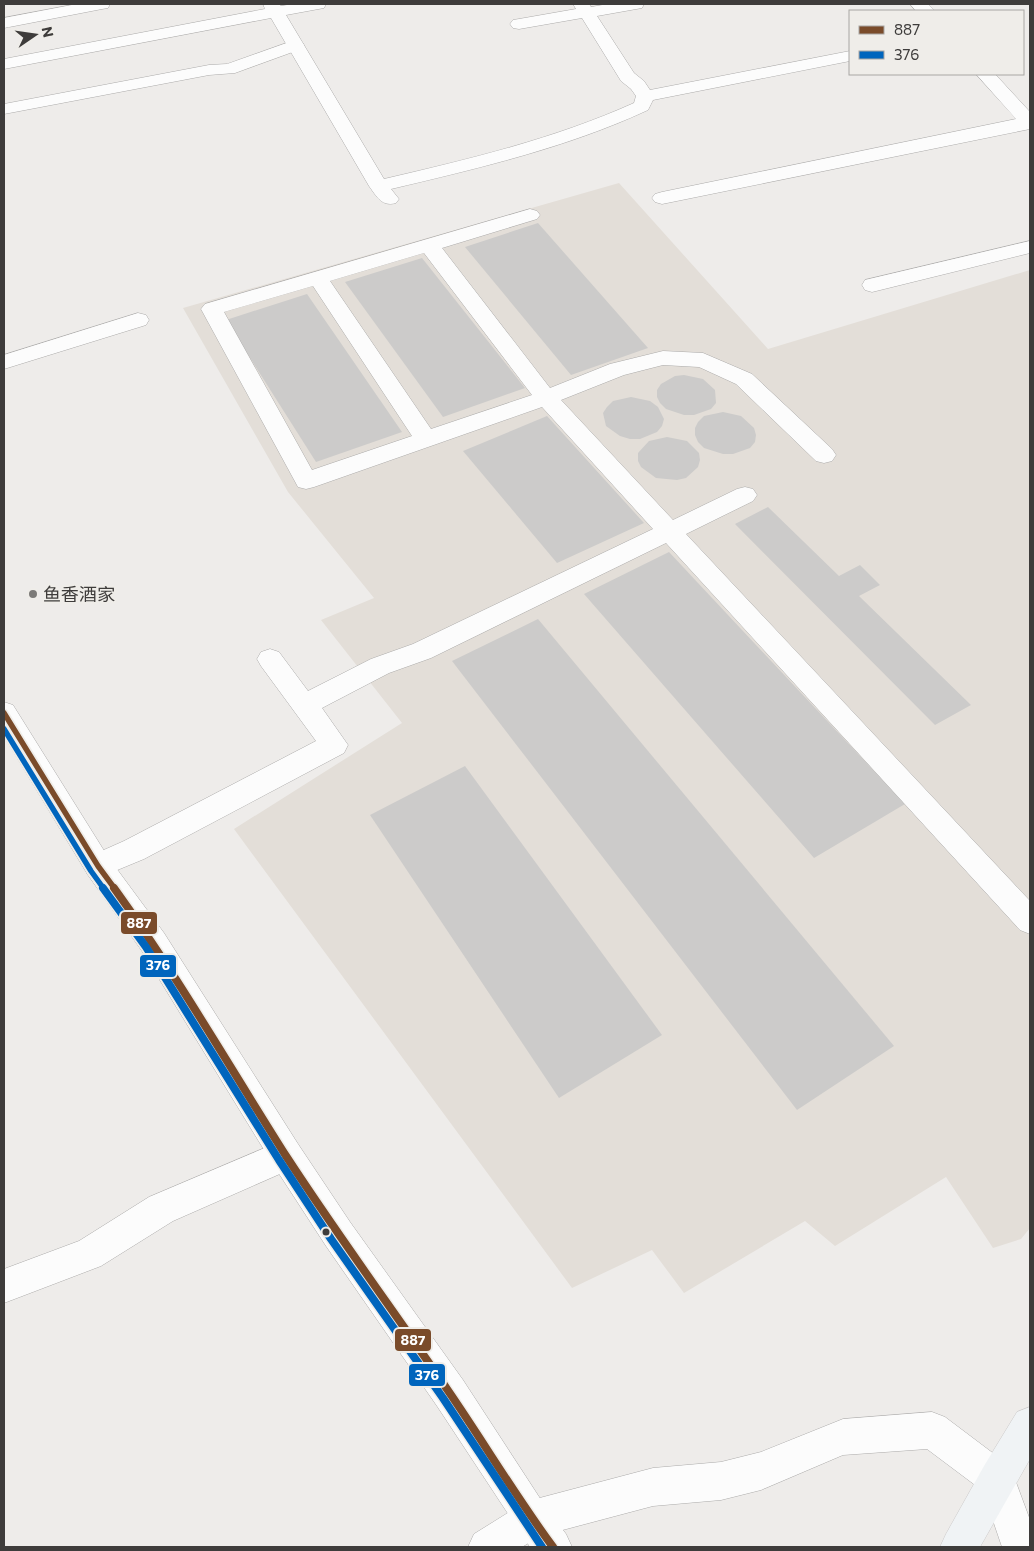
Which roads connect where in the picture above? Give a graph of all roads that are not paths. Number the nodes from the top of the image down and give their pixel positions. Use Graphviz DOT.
graph roads {
  1 [pos="102,4"];
  2 [pos="318,4"];
  3 [pos="636,4"];
  4 [pos="274,8"];
  5 [pos="584,8"];
  6 [pos="4,23"];
  7 [pos="519,24"];
  8 [pos="295,45"];
  9 [pos="849,56"];
  10 [pos="4,64"];
  11 [pos="987,75"];
  12 [pos="645,96"];
  13 [pos="4,109"];
  14 [pos="1030,123"];
  15 [pos="662,198"];
  16 [pos="530,215"];
  17 [pos="429,245"];
  18 [pos="1030,247"];
  19 [pos="318,278"];
  20 [pos="872,285"];
  21 [pos="138,320"];
  22 [pos="4,362"];
  23 [pos="546,398"];
  24 [pos="426,440"];
  25 [pos="824,455"];
  26 [pos="745,495"];
  27 [pos="669,533"];
  28 [pos="270,659"];
  29 [pos="304,705"];
  30 [pos="4,713"];
  31 [pos="98,866"];
  32 [pos="1030,921"];
  33 [pos="286,1155"];
  34 [pos="4,1286"];
  35 [pos="1030,1425"];
  36 [pos="997,1479"];
  37 [pos="542,1533"];
  38 [pos="487,1547"];
  39 [pos="959,1547"];
  40 [pos="1021,1547"];
  1 -- 6 [label="street"];
  2 -- 4 [label="street"];
  3 -- 5 [label="street"];
  4 -- 8 [label="street"];
  4 -- 10 [label="street"];
  5 -- 7 [label="street"];
  5 -- 12 [label="street"];
  8 -- 12 [label="street"];
  8 -- 13 [label="street"];
  9 -- 12 [label="street"];
  11 -- 14 [label="street"];
  14 -- 15 [label="street"];
  16 -- 17 [label="street"];
  17 -- 19 [label="street"];
  17 -- 23 [label="street"];
  18 -- 20 [label="street"];
  19 -- 24 [label="street"];
  19 -- 24 [label="street"];
  21 -- 22 [label="street"];
  23 -- 24 [label="street"];
  23 -- 25 [label="street"];
  23 -- 27 [label="street"];
  26 -- 27 [label="street"];
  27 -- 29 [label="street"];
  27 -- 32 [label="street"];
  28 -- 29 [label="street"];
  29 -- 31 [label="street"];
  30 -- 31 [label="street"];
  31 -- 33 [label="street"];
  33 -- 34 [label="street"];
  33 -- 37 [label="street"];
  35 -- 36 [label="main road"];
  36 -- 37 [label="street"];
  36 -- 39 [label="main road"];
  36 -- 40 [label="street"];
  37 -- 38 [label="street"];
}
